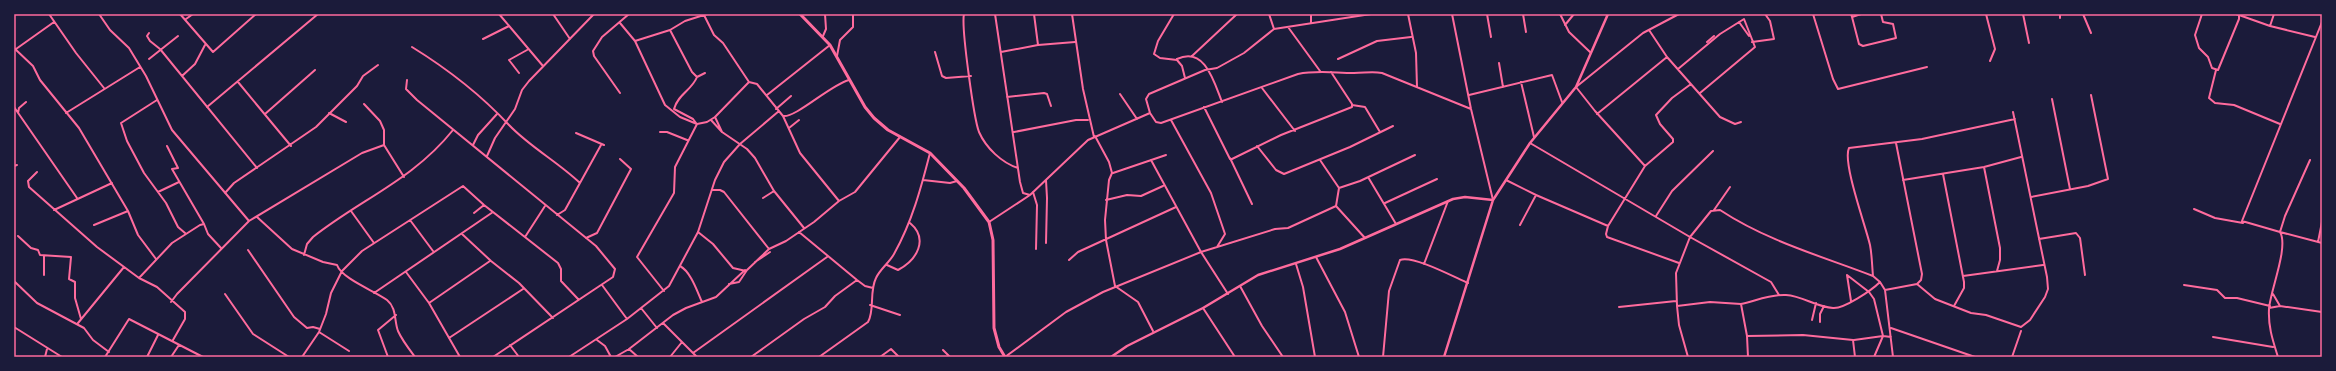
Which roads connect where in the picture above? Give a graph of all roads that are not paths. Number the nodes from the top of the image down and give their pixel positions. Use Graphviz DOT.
graph roads {
  1 [pos="49,14"];
  2 [pos="99,14"];
  3 [pos="180,14"];
  4 [pos="193,14"];
  5 [pos="256,14"];
  6 [pos="318,14"];
  7 [pos="499,14"];
  8 [pos="553,14"];
  9 [pos="594,14"];
  10 [pos="629,14"];
  11 [pos="705,14"];
  12 [pos="800,14"];
  13 [pos="824,14"];
  14 [pos="854,14"];
  15 [pos="963,14"];
  16 [pos="995,14"];
  17 [pos="1034,14"];
  18 [pos="1072,14"];
  19 [pos="1174,14"];
  20 [pos="1237,14"];
  21 [pos="1269,14"];
  22 [pos="1310,14"];
  23 [pos="1371,14"];
  24 [pos="1408,14"];
  25 [pos="1452,14"];
  26 [pos="1487,14"];
  27 [pos="1523,14"];
  28 [pos="1560,14"];
  29 [pos="1574,14"];
  30 [pos="1608,14"];
  31 [pos="1679,14"];
  32 [pos="1765,14"];
  33 [pos="1813,14"];
  34 [pos="1851,14"];
  35 [pos="1861,14"];
  36 [pos="1881,14"];
  37 [pos="1986,14"];
  38 [pos="2023,14"];
  39 [pos="2060,14"];
  40 [pos="2083,14"];
  41 [pos="2202,14"];
  42 [pos="2274,14"];
  43 [pos="2237,15"];
  44 [pos="1852,17"];
  45 [pos="2060,18"];
  46 [pos="186,19"];
  47 [pos="54,22"];
  48 [pos="2322,22"];
  49 [pos="620,23"];
  50 [pos="1311,23"];
  51 [pos="1566,25"];
  52 [pos="510,26"];
  53 [pos="2270,26"];
  54 [pos="1288,27"];
  55 [pos="1274,29"];
  56 [pos="2320,29"];
  57 [pos="670,30"];
  58 [pos="1649,30"];
  59 [pos="1526,32"];
  60 [pos="2091,33"];
  61 [pos="149,34"];
  62 [pos="178,36"];
  63 [pos="822,37"];
  64 [pos="1411,37"];
  65 [pos="1491,37"];
  66 [pos="2315,37"];
  67 [pos="484,39"];
  68 [pos="570,39"];
  69 [pos="635,41"];
  70 [pos="1075,42"];
  71 [pos="1752,42"];
  72 [pos="2029,43"];
  73 [pos="206,45"];
  74 [pos="830,45"];
  75 [pos="1038,45"];
  76 [pos="412,47"];
  77 [pos="15,49"];
  78 [pos="527,49"];
  79 [pos="935,52"];
  80 [pos="1001,52"];
  81 [pos="1590,52"];
  82 [pos="837,56"];
  83 [pos="1192,56"];
  84 [pos="1667,57"];
  85 [pos="1338,58"];
  86 [pos="149,59"];
  87 [pos="1177,60"];
  88 [pos="1990,61"];
  89 [pos="1499,63"];
  90 [pos="378,65"];
  91 [pos="543,66"];
  92 [pos="140,67"];
  93 [pos="1927,67"];
  94 [pos="1678,69"];
  95 [pos="315,70"];
  96 [pos="1210,70"];
  97 [pos="2216,70"];
  98 [pos="1320,71"];
  99 [pos="1331,72"];
  100 [pos="519,73"];
  101 [pos="705,73"];
  102 [pos="182,76"];
  103 [pos="698,76"];
  104 [pos="971,76"];
  105 [pos="1185,78"];
  106 [pos="407,80"];
  107 [pos="849,80"];
  108 [pos="238,82"];
  109 [pos="749,82"];
  110 [pos="1521,82"];
  111 [pos="1691,84"];
  112 [pos="1417,87"];
  113 [pos="1503,87"];
  114 [pos="1576,87"];
  115 [pos="104,88"];
  116 [pos="1262,88"];
  117 [pos="620,93"];
  118 [pos="1700,93"];
  119 [pos="1120,94"];
  120 [pos="1469,95"];
  121 [pos="2091,95"];
  122 [pos="766,96"];
  123 [pos="791,96"];
  124 [pos="1007,97"];
  125 [pos="2052,99"];
  126 [pos="158,100"];
  127 [pos="26,102"];
  128 [pos="1222,102"];
  129 [pos="1562,102"];
  130 [pos="364,104"];
  131 [pos="1352,105"];
  132 [pos="1051,106"];
  133 [pos="14,107"];
  134 [pos="207,107"];
  135 [pos="1204,107"];
  136 [pos="776,109"];
  137 [pos="1471,109"];
  138 [pos="779,111"];
  139 [pos="680,112"];
  140 [pos="2013,112"];
  141 [pos="66,113"];
  142 [pos="329,113"];
  143 [pos="1150,113"];
  144 [pos="18,114"];
  145 [pos="266,114"];
  146 [pos="497,114"];
  147 [pos="1597,114"];
  148 [pos="783,116"];
  149 [pos="680,117"];
  150 [pos="715,117"];
  151 [pos="1137,119"];
  152 [pos="710,120"];
  153 [pos="799,120"];
  154 [pos="1088,120"];
  155 [pos="1171,120"];
  156 [pos="2014,120"];
  157 [pos="346,122"];
  158 [pos="506,122"];
  159 [pos="1741,122"];
  160 [pos="696,124"];
  161 [pos="2280,124"];
  162 [pos="1393,126"];
  163 [pos="789,128"];
  164 [pos="1214,129"];
  165 [pos="453,130"];
  166 [pos="1295,131"];
  167 [pos="660,132"];
  168 [pos="722,132"];
  169 [pos="1014,132"];
  170 [pos="1380,132"];
  171 [pos="576,133"];
  172 [pos="900,137"];
  173 [pos="1094,137"];
  174 [pos="1534,138"];
  175 [pos="687,140"];
  176 [pos="1896,142"];
  177 [pos="1530,143"];
  178 [pos="740,144"];
  179 [pos="384,145"];
  180 [pos="473,145"];
  181 [pos="167,146"];
  182 [pos="291,146"];
  183 [pos="1257,146"];
  184 [pos="1712,151"];
  185 [pos="930,153"];
  186 [pos="1166,154"];
  187 [pos="1415,155"];
  188 [pos="486,156"];
  189 [pos="2021,157"];
  190 [pos="620,159"];
  191 [pos="1230,159"];
  192 [pos="1151,160"];
  193 [pos="1320,160"];
  194 [pos="2310,160"];
  195 [pos="17,165"];
  196 [pos="14,166"];
  197 [pos="1646,166"];
  198 [pos="1984,167"];
  199 [pos="257,168"];
  200 [pos="1018,168"];
  201 [pos="37,172"];
  202 [pos="1112,173"];
  203 [pos="1943,174"];
  204 [pos="404,177"];
  205 [pos="1368,177"];
  206 [pos="1437,179"];
  207 [pos="923,180"];
  208 [pos="1046,180"];
  209 [pos="1506,180"];
  210 [pos="1903,180"];
  211 [pos="957,181"];
  212 [pos="180,182"];
  213 [pos="112,183"];
  214 [pos="580,183"];
  215 [pos="1163,186"];
  216 [pos="1730,187"];
  217 [pos="1339,188"];
  218 [pos="2070,189"];
  219 [pos="712,190"];
  220 [pos="774,191"];
  221 [pos="158,192"];
  222 [pos="1033,192"];
  223 [pos="225,193"];
  224 [pos="1030,195"];
  225 [pos="1536,195"];
  226 [pos="1625,197"];
  227 [pos="2031,197"];
  228 [pos="77,198"];
  229 [pos="763,198"];
  230 [pos="1106,200"];
  231 [pos="1448,200"];
  232 [pos="1493,200"];
  233 [pos="839,201"];
  234 [pos="1385,203"];
  235 [pos="1252,204"];
  236 [pos="484,205"];
  237 [pos="545,206"];
  238 [pos="1336,206"];
  239 [pos="1176,207"];
  240 [pos="54,210"];
  241 [pos="1714,210"];
  242 [pos="2194,210"];
  243 [pos="128,211"];
  244 [pos="351,211"];
  245 [pos="493,212"];
  246 [pos="474,213"];
  247 [pos="557,215"];
  248 [pos="1656,216"];
  249 [pos="257,217"];
  250 [pos="410,220"];
  251 [pos="249,221"];
  252 [pos="989,222"];
  253 [pos="2322,222"];
  254 [pos="910,223"];
  255 [pos="2244,223"];
  256 [pos="204,224"];
  257 [pos="1396,224"];
  258 [pos="94,225"];
  259 [pos="1520,225"];
  260 [pos="1608,226"];
  261 [pos="804,228"];
  262 [pos="698,232"];
  263 [pos="799,232"];
  264 [pos="2280,232"];
  265 [pos="185,234"];
  266 [pos="462,234"];
  267 [pos="18,236"];
  268 [pos="1690,236"];
  269 [pos="525,237"];
  270 [pos="586,238"];
  271 [pos="1365,238"];
  272 [pos="2039,239"];
  273 [pos="1106,240"];
  274 [pos="374,242"];
  275 [pos="2318,242"];
  276 [pos="1046,243"];
  277 [pos="2322,243"];
  278 [pos="221,248"];
  279 [pos="1036,248"];
  280 [pos="1217,248"];
  281 [pos="248,250"];
  282 [pos="433,251"];
  283 [pos="769,251"];
  284 [pos="1201,252"];
  285 [pos="304,255"];
  286 [pos="44,256"];
  287 [pos="827,257"];
  288 [pos="1316,257"];
  289 [pos="156,259"];
  290 [pos="1070,260"];
  291 [pos="491,261"];
  292 [pos="1679,263"];
  293 [pos="1296,264"];
  294 [pos="1424,264"];
  295 [pos="2044,264"];
  296 [pos="886,265"];
  297 [pos="679,266"];
  298 [pos="124,267"];
  299 [pos="749,267"];
  300 [pos="745,270"];
  301 [pos="342,271"];
  302 [pos="1997,271"];
  303 [pos="406,272"];
  304 [pos="2085,274"];
  305 [pos="44,275"];
  306 [pos="1873,276"];
  307 [pos="1963,276"];
  308 [pos="139,278"];
  309 [pos="857,280"];
  310 [pos="14,282"];
  311 [pos="1880,282"];
  312 [pos="1468,283"];
  313 [pos="602,284"];
  314 [pos="728,284"];
  315 [pos="1917,284"];
  316 [pos="1239,285"];
  317 [pos="2184,285"];
  318 [pos="1115,286"];
  319 [pos="873,288"];
  320 [pos="523,289"];
  321 [pos="1885,290"];
  322 [pos="664,291"];
  323 [pos="1869,292"];
  324 [pos="374,293"];
  325 [pos="225,294"];
  326 [pos="1228,294"];
  327 [pos="2273,294"];
  328 [pos="1779,295"];
  329 [pos="578,299"];
  330 [pos="1676,301"];
  331 [pos="1851,301"];
  332 [pos="171,302"];
  333 [pos="702,302"];
  334 [pos="429,303"];
  335 [pos="1816,303"];
  336 [pos="1741,304"];
  337 [pos="870,305"];
  338 [pos="1677,306"];
  339 [pos="1824,306"];
  340 [pos="1954,306"];
  341 [pos="2280,306"];
  342 [pos="1619,307"];
  343 [pos="2270,307"];
  344 [pos="641,308"];
  345 [pos="1203,308"];
  346 [pos="2322,312"];
  347 [pos="396,315"];
  348 [pos="900,315"];
  349 [pos="553,318"];
  350 [pos="81,319"];
  351 [pos="627,320"];
  352 [pos="1812,320"];
  353 [pos="1820,322"];
  354 [pos="78,323"];
  355 [pos="663,323"];
  356 [pos="14,327"];
  357 [pos="657,328"];
  358 [pos="1891,328"];
  359 [pos="320,331"];
  360 [pos="1153,331"];
  361 [pos="2021,331"];
  362 [pos="158,335"];
  363 [pos="1747,336"];
  364 [pos="1883,336"];
  365 [pos="1891,337"];
  366 [pos="2213,337"];
  367 [pos="449,338"];
  368 [pos="173,340"];
  369 [pos="597,340"];
  370 [pos="1854,340"];
  371 [pos="682,342"];
  372 [pos="179,345"];
  373 [pos="510,345"];
  374 [pos="2274,347"];
  375 [pos="47,349"];
  376 [pos="629,349"];
  377 [pos="943,350"];
  378 [pos="349,351"];
  379 [pos="109,352"];
  380 [pos="694,353"];
  381 [pos="45,357"];
  382 [pos="62,357"];
  383 [pos="106,357"];
  384 [pos="147,357"];
  385 [pos="171,357"];
  386 [pos="203,357"];
  387 [pos="290,357"];
  388 [pos="302,357"];
  389 [pos="388,357"];
  390 [pos="415,357"];
  391 [pos="460,357"];
  392 [pos="493,357"];
  393 [pos="519,357"];
  394 [pos="569,357"];
  395 [pos="611,357"];
  396 [pos="614,357"];
  397 [pos="638,357"];
  398 [pos="670,357"];
  399 [pos="697,357"];
  400 [pos="752,357"];
  401 [pos="819,357"];
  402 [pos="880,357"];
  403 [pos="899,357"];
  404 [pos="950,357"];
  405 [pos="1005,357"];
  406 [pos="1112,357"];
  407 [pos="1235,357"];
  408 [pos="1284,357"];
  409 [pos="1315,357"];
  410 [pos="1359,357"];
  411 [pos="1383,357"];
  412 [pos="1444,357"];
  413 [pos="1688,357"];
  414 [pos="1748,357"];
  415 [pos="1855,357"];
  416 [pos="1874,357"];
  417 [pos="1893,357"];
  418 [pos="1975,357"];
  419 [pos="2012,357"];
  420 [pos="2278,357"];
  1 -- 47 [label="street"];
  2 -- 92 [label="street"];
  3 -- 46 [label="street"];
  4 -- 46 [label="street"];
  5 -- 73 [label="street"];
  6 -- 108 [label="street"];
  7 -- 52 [label="street"];
  8 -- 68 [label="street"];
  9 -- 68 [label="street"];
  10 -- 49 [label="street"];
  11 -- 57 [label="street"];
  11 -- 109 [label="street"];
  12 -- 63 [label="main road"];
  13 -- 63 [label="street"];
  14 -- 82 [label="street"];
  15 -- 104 [label="street"];
  16 -- 80 [label="street"];
  17 -- 75 [label="street"];
  18 -- 70 [label="street"];
  19 -- 87 [label="street"];
  20 -- 83 [label="street"];
  21 -- 55 [label="street"];
  22 -- 50 [label="street"];
  23 -- 50 [label="street"];
  24 -- 64 [label="street"];
  25 -- 120 [label="street"];
  26 -- 65 [label="street"];
  27 -- 59 [label="street"];
  28 -- 51 [label="street"];
  29 -- 51 [label="street"];
  30 -- 81 [label="street"];
  31 -- 58 [label="street"];
  32 -- 71 [label="street"];
  33 -- 93 [label="street"];
  34 -- 44 [label="street"];
  35 -- 44 [label="street"];
  36 -- 44 [label="street"];
  37 -- 88 [label="street"];
  38 -- 72 [label="street"];
  39 -- 45 [label="street"];
  40 -- 60 [label="street"];
  41 -- 97 [label="street"];
  42 -- 53 [label="street"];
  43 -- 53 [label="street"];
  43 -- 97 [label="street"];
  46 -- 73 [label="street"];
  47 -- 77 [label="street"];
  47 -- 115 [label="street"];
  48 -- 56 [label="street"];
  49 -- 69 [label="street"];
  49 -- 117 [label="street"];
  50 -- 54 [label="street"];
  51 -- 81 [label="street"];
  52 -- 67 [label="street"];
  52 -- 78 [label="street"];
  53 -- 66 [label="street"];
  54 -- 55 [label="street"];
  54 -- 98 [label="street"];
  55 -- 96 [label="street"];
  56 -- 66 [label="street"];
  57 -- 69 [label="street"];
  57 -- 103 [label="street"];
  58 -- 84 [label="street"];
  58 -- 114 [label="street"];
  61 -- 102 [label="street"];
  62 -- 86 [label="street"];
  63 -- 74 [label="main road"];
  64 -- 85 [label="street"];
  64 -- 112 [label="street"];
  66 -- 161 [label="street"];
  68 -- 91 [label="street"];
  69 -- 149 [label="street"];
  70 -- 75 [label="street"];
  70 -- 154 [label="street"];
  71 -- 94 [label="street"];
  71 -- 94 [label="street"];
  71 -- 118 [label="street"];
  73 -- 102 [label="street"];
  74 -- 82 [label="main road"];
  74 -- 122 [label="street"];
  75 -- 80 [label="street"];
  76 -- 146 [label="street"];
  77 -- 141 [label="street"];
  78 -- 91 [label="street"];
  78 -- 100 [label="street"];
  79 -- 104 [label="street"];
  80 -- 124 [label="street"];
  81 -- 114 [label="street"];
  82 -- 107 [label="main road"];
  83 -- 87 [label="street"];
  83 -- 96 [label="street"];
  84 -- 94 [label="street"];
  84 -- 147 [label="street"];
  87 -- 105 [label="street"];
  89 -- 113 [label="street"];
  90 -- 142 [label="street"];
  91 -- 158 [label="street"];
  92 -- 115 [label="street"];
  92 -- 126 [label="street"];
  94 -- 111 [label="street"];
  95 -- 145 [label="street"];
  96 -- 105 [label="street"];
  96 -- 128 [label="street"];
  97 -- 161 [label="street"];
  98 -- 99 [label="street"];
  98 -- 116 [label="street"];
  99 -- 112 [label="street"];
  99 -- 131 [label="street"];
  101 -- 103 [label="street"];
  102 -- 134 [label="street"];
  103 -- 139 [label="street"];
  104 -- 200 [label="street"];
  105 -- 143 [label="street"];
  106 -- 165 [label="street"];
  107 -- 148 [label="street"];
  107 -- 172 [label="main road"];
  108 -- 134 [label="street"];
  108 -- 145 [label="street"];
  109 -- 122 [label="street"];
  109 -- 150 [label="street"];
  110 -- 113 [label="street"];
  110 -- 129 [label="street"];
  110 -- 174 [label="street"];
  111 -- 118 [label="street"];
  111 -- 197 [label="street"];
  112 -- 137 [label="street"];
  113 -- 120 [label="street"];
  114 -- 129 [label="street"];
  114 -- 147 [label="street"];
  115 -- 141 [label="street"];
  116 -- 128 [label="street"];
  116 -- 166 [label="street"];
  118 -- 159 [label="street"];
  119 -- 151 [label="street"];
  120 -- 137 [label="street"];
  121 -- 218 [label="street"];
  122 -- 136 [label="street"];
  123 -- 136 [label="street"];
  124 -- 132 [label="street"];
  124 -- 169 [label="street"];
  125 -- 218 [label="street"];
  126 -- 221 [label="street"];
  126 -- 223 [label="street"];
  127 -- 144 [label="street"];
  128 -- 135 [label="street"];
  129 -- 174 [label="street"];
  130 -- 179 [label="street"];
  131 -- 166 [label="street"];
  131 -- 170 [label="street"];
  133 -- 144 [label="street"];
  134 -- 199 [label="street"];
  135 -- 155 [label="street"];
  135 -- 191 [label="street"];
  136 -- 138 [label="street"];
  137 -- 232 [label="street"];
  138 -- 148 [label="street"];
  138 -- 178 [label="street"];
  139 -- 149 [label="street"];
  139 -- 160 [label="street"];
  140 -- 156 [label="street"];
  141 -- 213 [label="street"];
  142 -- 157 [label="street"];
  142 -- 182 [label="street"];
  143 -- 151 [label="street"];
  143 -- 155 [label="street"];
  144 -- 228 [label="street"];
  145 -- 182 [label="street"];
  146 -- 158 [label="street"];
  146 -- 180 [label="street"];
  147 -- 197 [label="street"];
  148 -- 163 [label="street"];
  149 -- 160 [label="street"];
  150 -- 152 [label="street"];
  150 -- 168 [label="street"];
  151 -- 173 [label="street"];
  152 -- 160 [label="street"];
  152 -- 168 [label="street"];
  153 -- 163 [label="street"];
  154 -- 169 [label="street"];
  154 -- 173 [label="street"];
  155 -- 280 [label="street"];
  156 -- 176 [label="street"];
  156 -- 189 [label="street"];
  158 -- 188 [label="street"];
  158 -- 214 [label="street"];
  160 -- 175 [label="street"];
  161 -- 255 [label="street"];
  162 -- 170 [label="street"];
  163 -- 233 [label="street"];
  164 -- 191 [label="street"];
  165 -- 180 [label="street"];
  165 -- 204 [label="street"];
  166 -- 183 [label="street"];
  167 -- 175 [label="street"];
  168 -- 178 [label="street"];
  169 -- 200 [label="street"];
  170 -- 193 [label="street"];
  171 -- 214 [label="street"];
  172 -- 185 [label="main road"];
  172 -- 233 [label="street"];
  173 -- 202 [label="street"];
  173 -- 208 [label="street"];
  174 -- 177 [label="street"];
  175 -- 322 [label="street"];
  176 -- 210 [label="street"];
  176 -- 306 [label="street"];
  177 -- 209 [label="street"];
  177 -- 226 [label="street"];
  178 -- 219 [label="street"];
  178 -- 220 [label="street"];
  179 -- 204 [label="street"];
  179 -- 249 [label="street"];
  180 -- 188 [label="street"];
  181 -- 212 [label="street"];
  182 -- 199 [label="street"];
  183 -- 191 [label="street"];
  183 -- 193 [label="street"];
  184 -- 248 [label="street"];
  185 -- 207 [label="street"];
  185 -- 211 [label="main road"];
  186 -- 192 [label="street"];
  187 -- 205 [label="street"];
  188 -- 237 [label="street"];
  189 -- 198 [label="street"];
  189 -- 227 [label="street"];
  190 -- 270 [label="street"];
  191 -- 235 [label="street"];
  192 -- 202 [label="street"];
  192 -- 215 [label="street"];
  193 -- 217 [label="street"];
  194 -- 264 [label="street"];
  195 -- 196 [label="street"];
  197 -- 226 [label="street"];
  198 -- 203 [label="street"];
  198 -- 302 [label="street"];
  199 -- 223 [label="street"];
  200 -- 224 [label="street"];
  201 -- 240 [label="street"];
  202 -- 230 [label="street"];
  203 -- 210 [label="street"];
  203 -- 307 [label="street"];
  204 -- 244 [label="street"];
  205 -- 217 [label="street"];
  205 -- 234 [label="street"];
  206 -- 234 [label="street"];
  207 -- 211 [label="street"];
  207 -- 254 [label="street"];
  208 -- 222 [label="street"];
  208 -- 276 [label="street"];
  209 -- 225 [label="street"];
  209 -- 232 [label="street"];
  210 -- 315 [label="street"];
  211 -- 252 [label="main road"];
  212 -- 221 [label="street"];
  212 -- 256 [label="street"];
  213 -- 228 [label="street"];
  213 -- 243 [label="street"];
  214 -- 247 [label="street"];
  215 -- 230 [label="street"];
  215 -- 239 [label="street"];
  216 -- 241 [label="street"];
  217 -- 238 [label="street"];
  218 -- 227 [label="street"];
  219 -- 262 [label="street"];
  219 -- 283 [label="street"];
  220 -- 229 [label="street"];
  220 -- 261 [label="street"];
  221 -- 265 [label="street"];
  222 -- 224 [label="street"];
  222 -- 279 [label="street"];
  223 -- 251 [label="street"];
  224 -- 252 [label="street"];
  225 -- 259 [label="street"];
  225 -- 260 [label="street"];
  226 -- 248 [label="street"];
  226 -- 260 [label="street"];
  227 -- 272 [label="street"];
  228 -- 240 [label="street"];
  230 -- 273 [label="street"];
  231 -- 232 [label="street"];
  231 -- 257 [label="street"];
  231 -- 294 [label="street"];
  232 -- 312 [label="street"];
  233 -- 261 [label="street"];
  234 -- 257 [label="street"];
  236 -- 245 [label="street"];
  236 -- 246 [label="street"];
  236 -- 250 [label="street"];
  237 -- 247 [label="street"];
  237 -- 269 [label="street"];
  238 -- 271 [label="street"];
  238 -- 280 [label="street"];
  239 -- 273 [label="street"];
  239 -- 284 [label="street"];
  240 -- 298 [label="street"];
  241 -- 268 [label="street"];
  241 -- 306 [label="street"];
  242 -- 255 [label="street"];
  243 -- 258 [label="street"];
  243 -- 289 [label="street"];
  244 -- 274 [label="street"];
  244 -- 285 [label="street"];
  245 -- 266 [label="street"];
  245 -- 269 [label="street"];
  247 -- 270 [label="street"];
  248 -- 268 [label="street"];
  249 -- 251 [label="street"];
  249 -- 285 [label="street"];
  250 -- 274 [label="street"];
  250 -- 282 [label="street"];
  251 -- 278 [label="street"];
  252 -- 405 [label="main road"];
  253 -- 275 [label="street"];
  254 -- 296 [label="street"];
  254 -- 296 [label="street"];
  255 -- 264 [label="street"];
  256 -- 265 [label="street"];
  256 -- 278 [label="street"];
  257 -- 271 [label="street"];
  260 -- 292 [label="street"];
  261 -- 263 [label="street"];
  262 -- 297 [label="street"];
  262 -- 300 [label="street"];
  263 -- 283 [label="street"];
  263 -- 287 [label="street"];
  264 -- 275 [label="street"];
  264 -- 327 [label="street"];
  265 -- 289 [label="street"];
  266 -- 282 [label="street"];
  266 -- 291 [label="street"];
  267 -- 286 [label="street"];
  268 -- 292 [label="street"];
  268 -- 328 [label="street"];
  269 -- 329 [label="street"];
  270 -- 313 [label="street"];
  271 -- 288 [label="street"];
  272 -- 295 [label="street"];
  272 -- 304 [label="street"];
  273 -- 290 [label="street"];
  273 -- 318 [label="street"];
  274 -- 301 [label="street"];
  275 -- 277 [label="street"];
  278 -- 332 [label="street"];
  280 -- 284 [label="street"];
  281 -- 359 [label="street"];
  282 -- 303 [label="street"];
  283 -- 299 [label="street"];
  283 -- 300 [label="street"];
  284 -- 318 [label="street"];
  284 -- 326 [label="street"];
  285 -- 301 [label="street"];
  286 -- 305 [label="street"];
  286 -- 350 [label="street"];
  287 -- 309 [label="street"];
  287 -- 380 [label="street"];
  288 -- 293 [label="street"];
  288 -- 410 [label="street"];
  289 -- 308 [label="street"];
  291 -- 320 [label="street"];
  291 -- 334 [label="street"];
  292 -- 330 [label="street"];
  293 -- 316 [label="street"];
  293 -- 409 [label="street"];
  294 -- 312 [label="street"];
  294 -- 411 [label="street"];
  295 -- 302 [label="street"];
  295 -- 340 [label="street"];
  296 -- 319 [label="street"];
  297 -- 322 [label="street"];
  297 -- 333 [label="street"];
  298 -- 308 [label="street"];
  298 -- 350 [label="street"];
  299 -- 300 [label="street"];
  299 -- 314 [label="street"];
  300 -- 314 [label="street"];
  301 -- 324 [label="street"];
  301 -- 359 [label="street"];
  302 -- 307 [label="street"];
  303 -- 324 [label="street"];
  303 -- 334 [label="street"];
  306 -- 311 [label="street"];
  307 -- 340 [label="street"];
  308 -- 332 [label="street"];
  309 -- 319 [label="street"];
  309 -- 400 [label="street"];
  310 -- 354 [label="street"];
  311 -- 321 [label="street"];
  311 -- 323 [label="street"];
  312 -- 412 [label="street"];
  313 -- 329 [label="street"];
  313 -- 351 [label="street"];
  314 -- 333 [label="street"];
  315 -- 321 [label="street"];
  315 -- 340 [label="street"];
  316 -- 326 [label="street"];
  316 -- 408 [label="street"];
  317 -- 343 [label="street"];
  318 -- 360 [label="street"];
  318 -- 405 [label="street"];
  319 -- 337 [label="street"];
  320 -- 349 [label="street"];
  320 -- 367 [label="street"];
  321 -- 358 [label="street"];
  322 -- 344 [label="street"];
  323 -- 331 [label="street"];
  323 -- 331 [label="street"];
  323 -- 364 [label="street"];
  324 -- 347 [label="street"];
  325 -- 387 [label="street"];
  326 -- 345 [label="street"];
  327 -- 341 [label="street"];
  327 -- 343 [label="street"];
  328 -- 335 [label="street"];
  328 -- 336 [label="street"];
  329 -- 349 [label="street"];
  330 -- 338 [label="street"];
  330 -- 342 [label="street"];
  331 -- 339 [label="street"];
  332 -- 368 [label="street"];
  333 -- 355 [label="street"];
  334 -- 367 [label="street"];
  335 -- 339 [label="street"];
  335 -- 352 [label="street"];
  336 -- 338 [label="street"];
  336 -- 363 [label="street"];
  337 -- 348 [label="street"];
  337 -- 401 [label="street"];
  338 -- 413 [label="street"];
  339 -- 353 [label="street"];
  341 -- 343 [label="street"];
  341 -- 346 [label="street"];
  343 -- 374 [label="street"];
  344 -- 351 [label="street"];
  344 -- 357 [label="street"];
  345 -- 360 [label="street"];
  345 -- 407 [label="street"];
  347 -- 389 [label="street"];
  347 -- 390 [label="street"];
  349 -- 373 [label="street"];
  350 -- 354 [label="street"];
  351 -- 369 [label="street"];
  354 -- 379 [label="street"];
  355 -- 357 [label="street"];
  355 -- 371 [label="street"];
  356 -- 375 [label="street"];
  357 -- 376 [label="street"];
  358 -- 365 [label="street"];
  358 -- 418 [label="street"];
  359 -- 378 [label="street"];
  359 -- 388 [label="street"];
  360 -- 406 [label="street"];
  361 -- 419 [label="street"];
  362 -- 368 [label="street"];
  362 -- 379 [label="street"];
  362 -- 384 [label="street"];
  363 -- 370 [label="street"];
  363 -- 414 [label="street"];
  364 -- 365 [label="street"];
  364 -- 370 [label="street"];
  364 -- 416 [label="street"];
  365 -- 417 [label="street"];
  366 -- 374 [label="street"];
  367 -- 391 [label="street"];
  368 -- 372 [label="street"];
  369 -- 394 [label="street"];
  369 -- 395 [label="street"];
  370 -- 415 [label="street"];
  371 -- 380 [label="street"];
  371 -- 398 [label="street"];
  372 -- 385 [label="street"];
  372 -- 386 [label="street"];
  373 -- 392 [label="street"];
  373 -- 393 [label="street"];
  374 -- 420 [label="street"];
  375 -- 381 [label="street"];
  375 -- 382 [label="street"];
  376 -- 396 [label="street"];
  376 -- 397 [label="street"];
  377 -- 404 [label="street"];
  379 -- 383 [label="street"];
  380 -- 399 [label="street"];
  402 -- 403 [label="street"];
}
